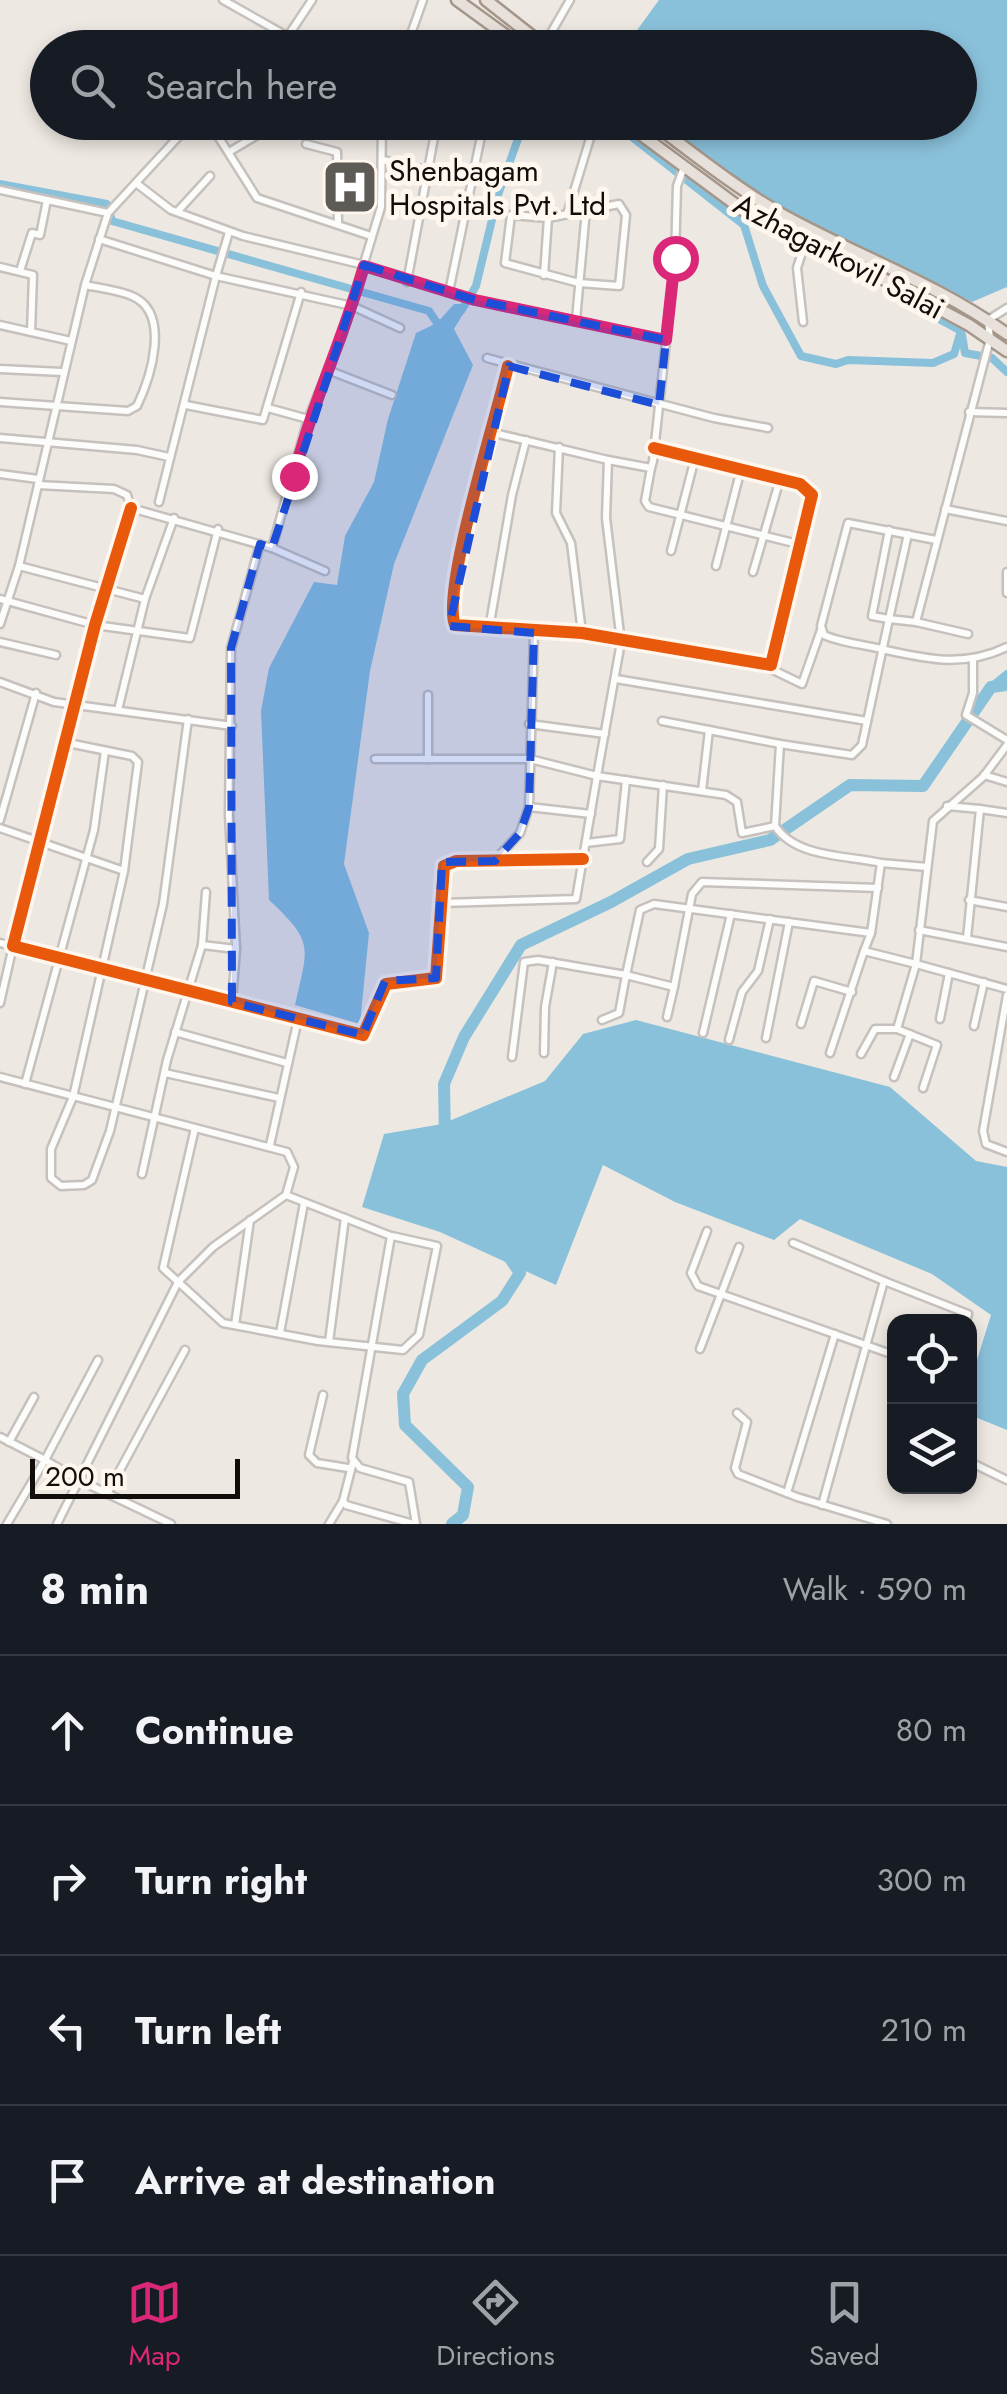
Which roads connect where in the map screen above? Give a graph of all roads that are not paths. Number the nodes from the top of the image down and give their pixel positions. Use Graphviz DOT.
graph roads {
  1 [pos="223,0"];
  2 [pos="312,0"];
  3 [pos="424,0"];
  4 [pos="456,0"];
  5 [pos="486,0"];
  6 [pos="570,0"];
  7 [pos="276,30"];
  8 [pos="291,30"];
  9 [pos="413,30"];
  10 [pos="497,30"];
  11 [pos="525,30"];
  12 [pos="554,30"];
  13 [pos="175,140"];
  14 [pos="221,140"];
  15 [pos="249,140"];
  16 [pos="382,140"];
  17 [pos="433,140"];
  18 [pos="480,140"];
  19 [pos="590,140"];
  20 [pos="646,140"];
  21 [pos="675,140"];
  22 [pos="306,144"];
  23 [pos="229,152"];
  24 [pos="383,160"];
  25 [pos="682,170"];
  26 [pos="427,172"];
  27 [pos="210,176"];
  28 [pos="472,181"];
  29 [pos="136,183"];
  30 [pos="0,190"];
  31 [pos="46,200"];
  32 [pos="586,210"];
  33 [pos="109,211"];
  34 [pos="568,211"];
  35 [pos="176,212"];
  36 [pos="548,218"];
  37 [pos="338,224"];
  38 [pos="229,232"];
  39 [pos="370,236"];
  40 [pos="99,239"];
  41 [pos="806,243"];
  42 [pos="364,266"];
  43 [pos="0,268"];
  44 [pos="20,271"];
  45 [pos="544,275"];
  46 [pos="216,276"];
  47 [pos="407,282"];
  48 [pos="579,283"];
  49 [pos="85,285"];
  50 [pos="301,292"];
  51 [pos="449,292"];
  52 [pos="352,306"];
  53 [pos="1007,308"];
  54 [pos="576,320"];
  55 [pos="988,320"];
  56 [pos="803,322"];
  57 [pos="0,325"];
  58 [pos="400,328"];
  59 [pos="31,332"];
  60 [pos="1007,334"];
  61 [pos="666,340"];
  62 [pos="71,341"];
  63 [pos="988,345"];
  64 [pos="1007,351"];
  65 [pos="487,358"];
  66 [pos="508,366"];
  67 [pos="0,369"];
  68 [pos="328,370"];
  69 [pos="62,372"];
  70 [pos="392,394"];
  71 [pos="0,402"];
  72 [pos="54,403"];
  73 [pos="186,405"];
  74 [pos="659,405"];
  75 [pos="268,408"];
  76 [pos="968,412"];
  77 [pos="1007,413"];
  78 [pos="308,419"];
  79 [pos="768,428"];
  80 [pos="490,432"];
  81 [pos="0,438"];
  82 [pos="526,440"];
  83 [pos="48,441"];
  84 [pos="559,447"];
  85 [pos="654,448"];
  86 [pos="169,457"];
  87 [pos="695,458"];
  88 [pos="608,460"];
  89 [pos="651,468"];
  90 [pos="740,470"];
  91 [pos="0,474"];
  92 [pos="780,479"];
  93 [pos="38,482"];
  94 [pos="159,502"];
  95 [pos="131,508"];
  96 [pos="945,509"];
  97 [pos="680,514"];
  98 [pos="174,518"];
  99 [pos="1007,521"];
  100 [pos="726,525"];
  101 [pos="218,529"];
  102 [pos="889,530"];
  103 [pos="908,534"];
  104 [pos="762,535"];
  105 [pos="936,540"];
  106 [pos="260,544"];
  107 [pos="802,545"];
  108 [pos="272,548"];
  109 [pos="671,551"];
  110 [pos="19,566"];
  111 [pos="716,566"];
  112 [pos="325,570"];
  113 [pos="753,572"];
  114 [pos="1007,572"];
  115 [pos="109,586"];
  116 [pos="1007,593"];
  117 [pos="0,599"];
  118 [pos="145,599"];
  119 [pos="10,601"];
  120 [pos="890,619"];
  121 [pos="916,622"];
  122 [pos="0,624"];
  123 [pos="95,625"];
  124 [pos="489,629"];
  125 [pos="821,630"];
  126 [pos="138,632"];
  127 [pos="534,633"];
  128 [pos="582,633"];
  129 [pos="968,634"];
  130 [pos="0,642"];
  131 [pos="621,642"];
  132 [pos="1007,647"];
  133 [pos="884,649"];
  134 [pos="56,655"];
  135 [pos="973,660"];
  136 [pos="768,667"];
  137 [pos="616,679"];
  138 [pos="0,682"];
  139 [pos="36,692"];
  140 [pos="428,695"];
  141 [pos="78,705"];
  142 [pos="118,710"];
  143 [pos="188,720"];
  144 [pos="662,721"];
  145 [pos="867,721"];
  146 [pos="530,724"];
  147 [pos="232,726"];
  148 [pos="708,730"];
  149 [pos="606,734"];
  150 [pos="68,743"];
  151 [pos="1007,743"];
  152 [pos="780,744"];
  153 [pos="105,750"];
  154 [pos="375,759"];
  155 [pos="428,759"];
  156 [pos="530,760"];
  157 [pos="984,775"];
  158 [pos="597,776"];
  159 [pos="626,780"];
  160 [pos="1007,782"];
  161 [pos="663,785"];
  162 [pos="702,790"];
  163 [pos="947,806"];
  164 [pos="529,807"];
  165 [pos="980,809"];
  166 [pos="591,814"];
  167 [pos="1007,814"];
  168 [pos="0,820"];
  169 [pos="0,828"];
  170 [pos="776,828"];
  171 [pos="586,843"];
  172 [pos="38,844"];
  173 [pos="84,860"];
  174 [pos="583,860"];
  175 [pos="494,861"];
  176 [pos="647,862"];
  177 [pos="881,862"];
  178 [pos="926,868"];
  179 [pos="124,871"];
  180 [pos="878,888"];
  181 [pos="206,892"];
  182 [pos="969,900"];
  183 [pos="441,903"];
  184 [pos="1007,907"];
  185 [pos="690,908"];
  186 [pos="730,914"];
  187 [pos="770,919"];
  188 [pos="789,922"];
  189 [pos="919,930"];
  190 [pos="871,932"];
  191 [pos="967,938"];
  192 [pos="0,943"];
  193 [pos="202,944"];
  194 [pos="13,946"];
  195 [pos="1007,947"];
  196 [pos="236,949"];
  197 [pos="864,951"];
  198 [pos="56,958"];
  199 [pos="553,962"];
  200 [pos="916,964"];
  201 [pos="102,968"];
  202 [pos="949,973"];
  203 [pos="626,974"];
  204 [pos="144,980"];
  205 [pos="984,982"];
  206 [pos="674,987"];
  207 [pos="187,990"];
  208 [pos="852,992"];
  209 [pos="1007,992"];
  210 [pos="232,1002"];
  211 [pos="0,1003"];
  212 [pos="666,1016"];
  213 [pos="298,1019"];
  214 [pos="940,1019"];
  215 [pos="602,1020"];
  216 [pos="801,1024"];
  217 [pos="974,1026"];
  218 [pos="897,1029"];
  219 [pos="175,1032"];
  220 [pos="704,1032"];
  221 [pos="910,1034"];
  222 [pos="766,1038"];
  223 [pos="730,1040"];
  224 [pos="830,1053"];
  225 [pos="544,1054"];
  226 [pos="861,1054"];
  227 [pos="512,1057"];
  228 [pos="287,1062"];
  229 [pos="164,1072"];
  230 [pos="894,1076"];
  231 [pos="0,1078"];
  232 [pos="25,1084"];
  233 [pos="923,1088"];
  234 [pos="73,1096"];
  235 [pos="279,1098"];
  236 [pos="116,1108"];
  237 [pos="156,1118"];
  238 [pos="195,1128"];
  239 [pos="270,1145"];
  240 [pos="1007,1152"];
  241 [pos="142,1174"];
  242 [pos="286,1195"];
  243 [pos="304,1203"];
  244 [pos="345,1218"];
  245 [pos="250,1220"];
  246 [pos="708,1231"];
  247 [pos="390,1236"];
  248 [pos="793,1244"];
  249 [pos="739,1247"];
  250 [pos="884,1281"];
  251 [pos="178,1282"];
  252 [pos="720,1294"];
  253 [pos="968,1314"];
  254 [pos="235,1326"];
  255 [pos="280,1334"];
  256 [pos="836,1334"];
  257 [pos="329,1342"];
  258 [pos="867,1344"];
  259 [pos="371,1347"];
  260 [pos="700,1349"];
  261 [pos="184,1350"];
  262 [pos="887,1353"];
  263 [pos="98,1360"];
  264 [pos="323,1395"];
  265 [pos="34,1396"];
  266 [pos="737,1412"];
  267 [pos="0,1437"];
  268 [pos="9,1442"];
  269 [pos="45,1460"];
  270 [pos="350,1465"];
  271 [pos="977,1465"];
  272 [pos="79,1480"];
  273 [pos="1007,1480"];
  274 [pos="107,1494"];
  275 [pos="787,1494"];
  276 [pos="342,1500"];
  277 [pos="822,1506"];
  278 [pos="7,1524"];
  279 [pos="57,1524"];
  280 [pos="171,1524"];
  281 [pos="329,1524"];
  282 [pos="414,1524"];
  283 [pos="887,1524"];
  1 -- 7 [label="street"];
  2 -- 8 [label="street"];
  3 -- 9 [label="street"];
  4 -- 10 [label="main road"];
  5 -- 11 [label="main road"];
  6 -- 12 [label="street"];
  13 -- 29 [label="street"];
  14 -- 23 [label="street"];
  15 -- 23 [label="street"];
  16 -- 24 [label="street"];
  17 -- 26 [label="street"];
  18 -- 28 [label="street"];
  19 -- 34 [label="street"];
  20 -- 25 [label="main road, Azhagarkovil Salai"];
  21 -- 55 [label="main road, Azhagarkovil Salai"];
  22 -- 37 [label="street"];
  23 -- 37 [label="street"];
  24 -- 26 [label="street"];
  24 -- 39 [label="street"];
  25 -- 41 [label="main road, Azhagarkovil Salai"];
  25 -- 61 [label="street"];
  26 -- 28 [label="street"];
  26 -- 47 [label="street"];
  27 -- 35 [label="street"];
  28 -- 51 [label="street"];
  29 -- 33 [label="street"];
  29 -- 35 [label="street"];
  30 -- 31 [label="street"];
  31 -- 33 [label="street"];
  31 -- 44 [label="street"];
  32 -- 34 [label="street"];
  32 -- 48 [label="street"];
  32 -- 48 [label="street"];
  33 -- 40 [label="street"];
  34 -- 36 [label="street"];
  35 -- 38 [label="street"];
  36 -- 45 [label="street"];
  36 -- 45 [label="street"];
  37 -- 39 [label="street"];
  38 -- 42 [label="street"];
  38 -- 46 [label="street"];
  39 -- 42 [label="street"];
  40 -- 46 [label="street"];
  40 -- 49 [label="street"];
  41 -- 56 [label="street"];
  41 -- 63 [label="main road, Azhagarkovil Salai"];
  42 -- 47 [label="street"];
  42 -- 52 [label="street"];
  43 -- 44 [label="street"];
  44 -- 59 [label="street"];
  45 -- 48 [label="street"];
  46 -- 50 [label="street"];
  46 -- 73 [label="street"];
  47 -- 51 [label="street"];
  48 -- 54 [label="street"];
  49 -- 62 [label="street"];
  49 -- 72 [label="street"];
  50 -- 52 [label="street"];
  50 -- 75 [label="street"];
  51 -- 54 [label="street"];
  52 -- 58 [label="street"];
  52 -- 68 [label="street"];
  53 -- 55 [label="street"];
  54 -- 61 [label="street"];
  55 -- 60 [label="main road, Azhagarkovil Salai"];
  55 -- 63 [label="street"];
  57 -- 59 [label="street"];
  59 -- 62 [label="street"];
  61 -- 74 [label="street"];
  62 -- 69 [label="street"];
  63 -- 64 [label="main road, Azhagarkovil Salai"];
  63 -- 76 [label="street"];
  65 -- 66 [label="street"];
  66 -- 74 [label="street"];
  66 -- 80 [label="street"];
  67 -- 69 [label="street"];
  68 -- 70 [label="street"];
  68 -- 78 [label="street"];
  69 -- 72 [label="street"];
  71 -- 72 [label="street"];
  72 -- 83 [label="street"];
  73 -- 75 [label="street"];
  73 -- 86 [label="street"];
  74 -- 79 [label="street"];
  74 -- 85 [label="street"];
  75 -- 78 [label="street"];
  76 -- 77 [label="street"];
  76 -- 96 [label="street"];
  78 -- 108 [label="street"];
  80 -- 82 [label="street"];
  80 -- 124 [label="street"];
  81 -- 83 [label="street"];
  82 -- 84 [label="street"];
  82 -- 124 [label="street"];
  83 -- 86 [label="street"];
  83 -- 93 [label="street"];
  84 -- 88 [label="street"];
  84 -- 128 [label="street"];
  85 -- 87 [label="street"];
  85 -- 89 [label="street"];
  86 -- 94 [label="street"];
  87 -- 90 [label="street"];
  87 -- 97 [label="street"];
  88 -- 89 [label="street"];
  88 -- 131 [label="street"];
  89 -- 97 [label="street"];
  90 -- 92 [label="street"];
  90 -- 100 [label="street"];
  91 -- 93 [label="street"];
  92 -- 104 [label="street"];
  92 -- 107 [label="street"];
  93 -- 95 [label="street"];
  93 -- 110 [label="street"];
  95 -- 98 [label="street"];
  95 -- 115 [label="street"];
  96 -- 99 [label="street"];
  96 -- 105 [label="street"];
  97 -- 100 [label="street"];
  97 -- 109 [label="street"];
  98 -- 101 [label="street"];
  98 -- 118 [label="street"];
  100 -- 104 [label="street"];
  100 -- 111 [label="street"];
  101 -- 106 [label="street"];
  101 -- 126 [label="street"];
  102 -- 103 [label="street"];
  102 -- 120 [label="street"];
  102 -- 125 [label="street"];
  103 -- 105 [label="street"];
  103 -- 120 [label="street"];
  104 -- 107 [label="street"];
  104 -- 113 [label="street"];
  105 -- 121 [label="street"];
  106 -- 108 [label="street"];
  106 -- 147 [label="street"];
  107 -- 136 [label="street"];
  108 -- 112 [label="street"];
  110 -- 115 [label="street"];
  110 -- 119 [label="street"];
  114 -- 116 [label="street"];
  115 -- 118 [label="street"];
  115 -- 123 [label="street"];
  117 -- 119 [label="street"];
  118 -- 126 [label="street"];
  119 -- 122 [label="street"];
  119 -- 123 [label="street"];
  120 -- 121 [label="street"];
  120 -- 133 [label="street"];
  121 -- 129 [label="street"];
  123 -- 126 [label="street"];
  123 -- 141 [label="street"];
  124 -- 127 [label="street"];
  125 -- 133 [label="street"];
  125 -- 136 [label="street"];
  126 -- 142 [label="street"];
  127 -- 128 [label="street"];
  127 -- 146 [label="street"];
  128 -- 131 [label="street"];
  130 -- 134 [label="street"];
  131 -- 136 [label="street"];
  131 -- 137 [label="street"];
  132 -- 135 [label="street"];
  133 -- 135 [label="street"];
  133 -- 145 [label="street"];
  135 -- 151 [label="street"];
  137 -- 145 [label="street"];
  137 -- 149 [label="street"];
  138 -- 139 [label="street"];
  139 -- 141 [label="street"];
  139 -- 168 [label="street"];
  140 -- 155 [label="street"];
  141 -- 142 [label="street"];
  141 -- 150 [label="street"];
  142 -- 143 [label="street"];
  143 -- 147 [label="street"];
  143 -- 204 [label="street"];
  144 -- 148 [label="street"];
  145 -- 152 [label="street"];
  146 -- 149 [label="street"];
  146 -- 156 [label="street"];
  147 -- 196 [label="street"];
  148 -- 152 [label="street"];
  148 -- 162 [label="street"];
  149 -- 158 [label="street"];
  150 -- 153 [label="street"];
  150 -- 172 [label="street"];
  151 -- 157 [label="street"];
  152 -- 170 [label="street"];
  153 -- 173 [label="street"];
  153 -- 179 [label="street"];
  154 -- 155 [label="street"];
  155 -- 156 [label="street"];
  156 -- 158 [label="street"];
  156 -- 164 [label="street"];
  157 -- 160 [label="street"];
  157 -- 163 [label="street"];
  158 -- 159 [label="street"];
  158 -- 166 [label="street"];
  159 -- 161 [label="street"];
  159 -- 171 [label="street"];
  161 -- 162 [label="street"];
  161 -- 176 [label="street"];
  162 -- 170 [label="street"];
  163 -- 165 [label="street"];
  163 -- 178 [label="street"];
  164 -- 166 [label="street"];
  164 -- 175 [label="street"];
  165 -- 167 [label="street"];
  165 -- 182 [label="street"];
  166 -- 171 [label="street"];
  169 -- 172 [label="street"];
  170 -- 177 [label="street"];
  171 -- 174 [label="street"];
  172 -- 173 [label="street"];
  172 -- 194 [label="street"];
  173 -- 179 [label="street"];
  173 -- 198 [label="street"];
  174 -- 175 [label="street"];
  174 -- 183 [label="street"];
  175 -- 183 [label="street"];
  177 -- 178 [label="street"];
  177 -- 180 [label="street"];
  178 -- 189 [label="street"];
  179 -- 201 [label="street"];
  180 -- 185 [label="street"];
  180 -- 190 [label="street"];
  181 -- 193 [label="street"];
  182 -- 184 [label="street"];
  182 -- 191 [label="street"];
  183 -- 213 [label="street"];
  185 -- 186 [label="street"];
  185 -- 203 [label="street"];
  185 -- 206 [label="street"];
  186 -- 187 [label="street"];
  186 -- 220 [label="street"];
  187 -- 188 [label="street"];
  187 -- 223 [label="street"];
  188 -- 190 [label="street"];
  188 -- 222 [label="street"];
  189 -- 191 [label="street"];
  189 -- 200 [label="street"];
  190 -- 197 [label="street"];
  191 -- 195 [label="street"];
  192 -- 194 [label="street"];
  193 -- 196 [label="street"];
  193 -- 207 [label="street"];
  194 -- 198 [label="street"];
  194 -- 211 [label="street"];
  196 -- 210 [label="street"];
  197 -- 200 [label="street"];
  197 -- 208 [label="street"];
  198 -- 201 [label="street"];
  198 -- 232 [label="street"];
  199 -- 203 [label="street"];
  199 -- 225 [label="street"];
  199 -- 227 [label="street"];
  200 -- 202 [label="street"];
  200 -- 218 [label="street"];
  201 -- 204 [label="street"];
  201 -- 234 [label="street"];
  202 -- 205 [label="street"];
  202 -- 214 [label="street"];
  203 -- 206 [label="street"];
  203 -- 215 [label="street"];
  204 -- 207 [label="street"];
  204 -- 236 [label="street"];
  205 -- 209 [label="street"];
  205 -- 217 [label="street"];
  206 -- 212 [label="street"];
  207 -- 210 [label="street"];
  207 -- 219 [label="street"];
  208 -- 216 [label="street"];
  208 -- 224 [label="street"];
  209 -- 240 [label="street"];
  210 -- 213 [label="street"];
  213 -- 228 [label="street"];
  218 -- 221 [label="street"];
  218 -- 226 [label="street"];
  219 -- 228 [label="street"];
  219 -- 229 [label="street"];
  221 -- 230 [label="street"];
  221 -- 233 [label="street"];
  228 -- 235 [label="street"];
  229 -- 235 [label="street"];
  229 -- 237 [label="street"];
  231 -- 232 [label="street"];
  232 -- 234 [label="street"];
  234 -- 236 [label="street"];
  234 -- 236 [label="street"];
  235 -- 239 [label="street"];
  236 -- 237 [label="street"];
  237 -- 238 [label="street"];
  237 -- 241 [label="street"];
  238 -- 239 [label="street"];
  238 -- 251 [label="street"];
  239 -- 242 [label="street"];
  242 -- 243 [label="street"];
  242 -- 245 [label="street"];
  243 -- 244 [label="street"];
  243 -- 255 [label="street"];
  244 -- 247 [label="street"];
  244 -- 257 [label="street"];
  245 -- 251 [label="street"];
  245 -- 254 [label="street"];
  246 -- 252 [label="street"];
  247 -- 259 [label="street"];
  247 -- 259 [label="street"];
  248 -- 250 [label="street"];
  249 -- 252 [label="street"];
  250 -- 253 [label="street"];
  250 -- 258 [label="street"];
  251 -- 254 [label="street"];
  251 -- 272 [label="street"];
  252 -- 256 [label="street"];
  252 -- 260 [label="street"];
  254 -- 255 [label="street"];
  255 -- 257 [label="street"];
  256 -- 258 [label="street"];
  256 -- 275 [label="street"];
  257 -- 259 [label="street"];
  258 -- 262 [label="street"];
  258 -- 277 [label="street"];
  259 -- 270 [label="street"];
  261 -- 274 [label="street"];
  263 -- 269 [label="street"];
  264 -- 270 [label="street"];
  265 -- 268 [label="street"];
  266 -- 275 [label="street"];
  267 -- 268 [label="street"];
  268 -- 269 [label="street"];
  269 -- 272 [label="street"];
  269 -- 278 [label="street"];
  270 -- 276 [label="street"];
  270 -- 282 [label="street"];
  271 -- 273 [label="street"];
  272 -- 274 [label="street"];
  272 -- 279 [label="street"];
  274 -- 280 [label="street"];
  275 -- 277 [label="street"];
  276 -- 281 [label="street"];
  276 -- 282 [label="street"];
  277 -- 283 [label="street"];
}
